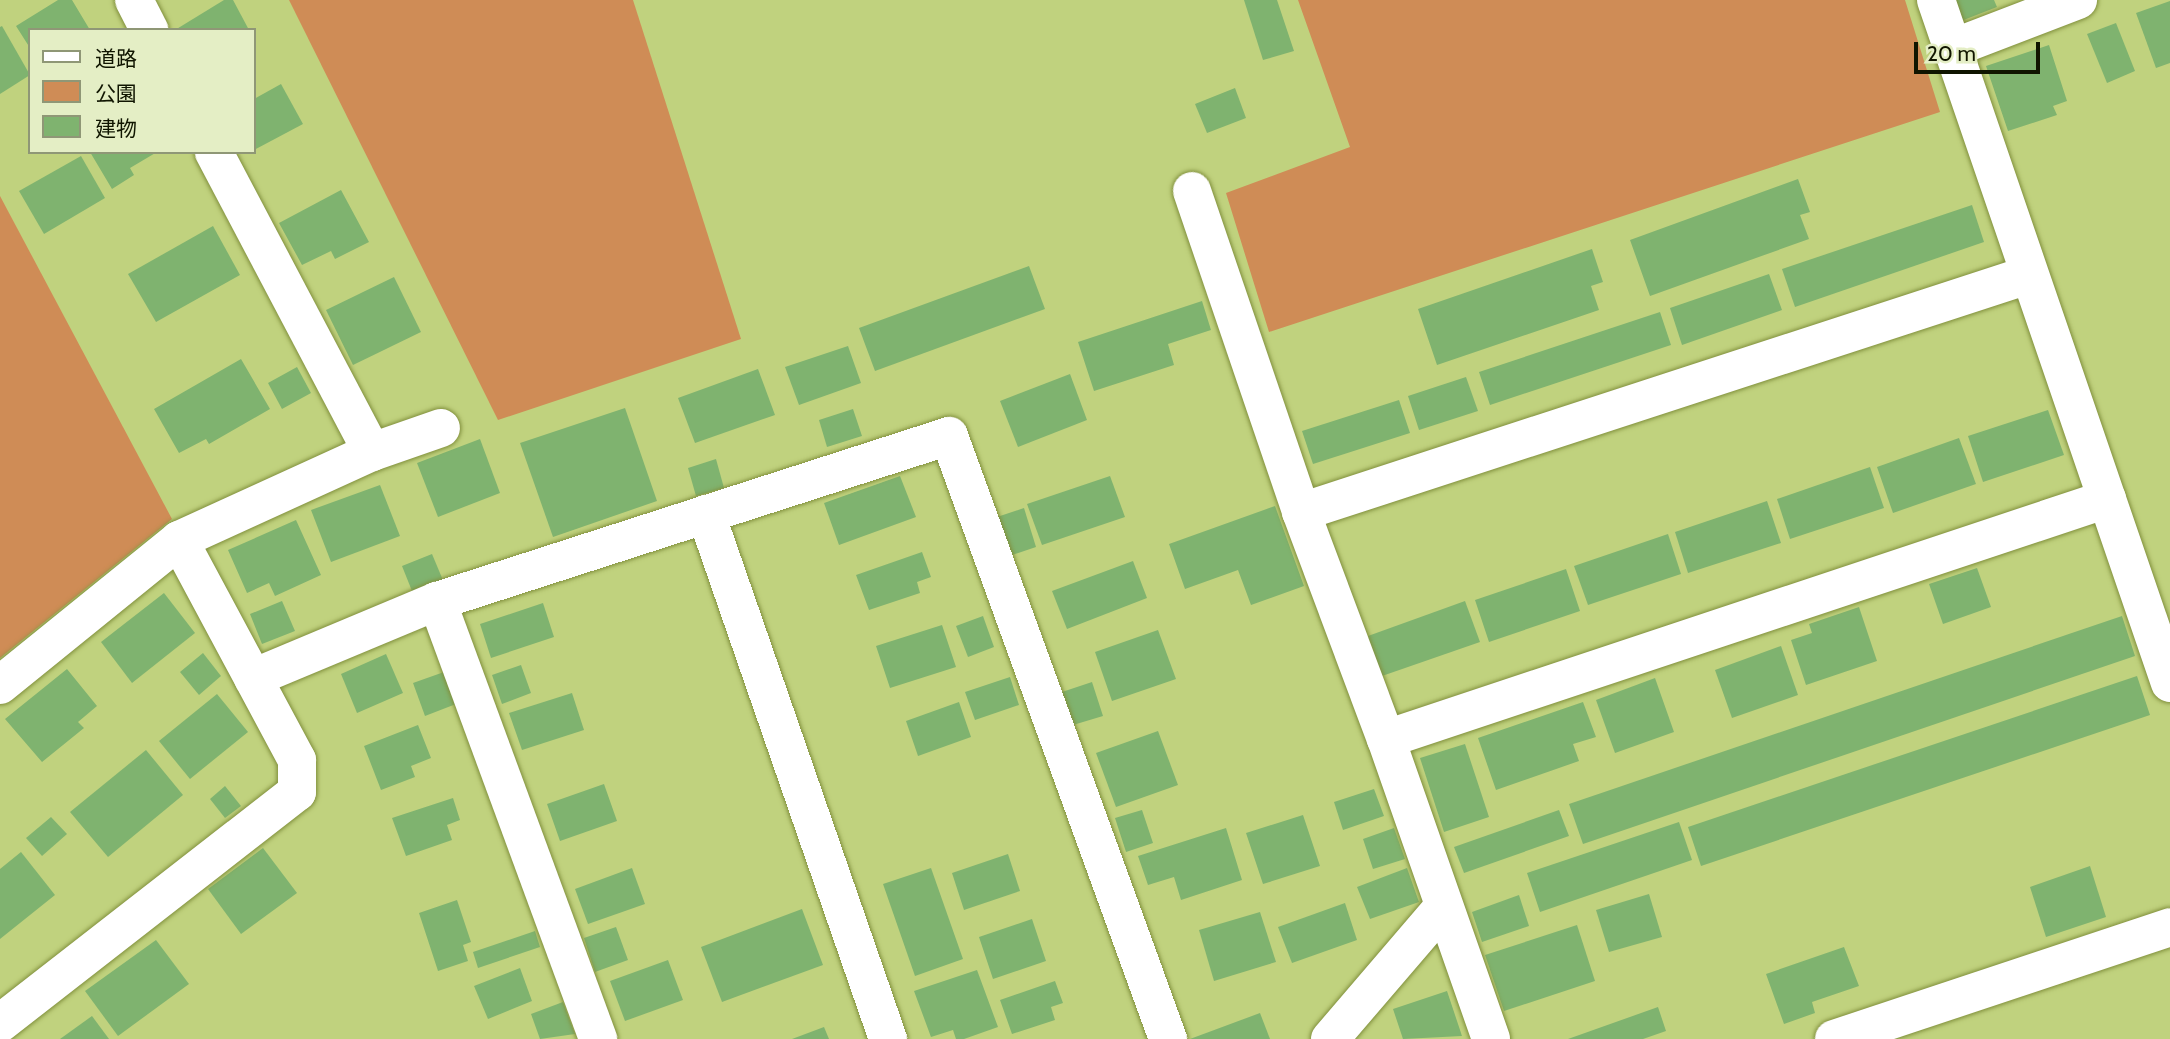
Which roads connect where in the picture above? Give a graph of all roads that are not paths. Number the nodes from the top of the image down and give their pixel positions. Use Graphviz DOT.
graph roads {
  1 [pos="134,0"];
  2 [pos="1936,0"];
  3 [pos="2078,0"];
  4 [pos="148,28"];
  5 [pos="1953,48"];
  6 [pos="215,154"];
  7 [pos="1192,191"];
  8 [pos="2028,275"];
  9 [pos="441,428"];
  10 [pos="372,452"];
  11 [pos="2107,499"];
  12 [pos="1301,513"];
  13 [pos="706,514"];
  14 [pos="179,540"];
  15 [pos="437,601"];
  16 [pos="253,678"];
  17 [pos="2170,683"];
  18 [pos="0,685"];
  19 [pos="1386,739"];
  20 [pos="1443,907"];
  21 [pos="2170,927"];
  22 [pos="0,1023"];
  23 [pos="598,1039"];
  24 [pos="888,1039"];
  25 [pos="1168,1039"];
  26 [pos="1330,1039"];
  27 [pos="1491,1039"];
  28 [pos="1834,1039"];
  1 -- 4 [label="street"];
  2 -- 5 [label="street"];
  3 -- 5 [label="street"];
  5 -- 8 [label="street"];
  6 -- 10 [label="street"];
  7 -- 12 [label="street"];
  8 -- 11 [label="street"];
  8 -- 12 [label="street"];
  9 -- 10 [label="street"];
  10 -- 14 [label="street"];
  11 -- 17 [label="street"];
  11 -- 19 [label="street"];
  12 -- 19 [label="street"];
  13 -- 15 [label="street"];
  13 -- 24 [label="street"];
  13 -- 25 [label="street"];
  14 -- 16 [label="street"];
  14 -- 18 [label="street"];
  15 -- 16 [label="street"];
  15 -- 23 [label="street"];
  16 -- 22 [label="street"];
  19 -- 20 [label="street"];
  20 -- 26 [label="street"];
  20 -- 27 [label="street"];
  21 -- 28 [label="street"];
}
